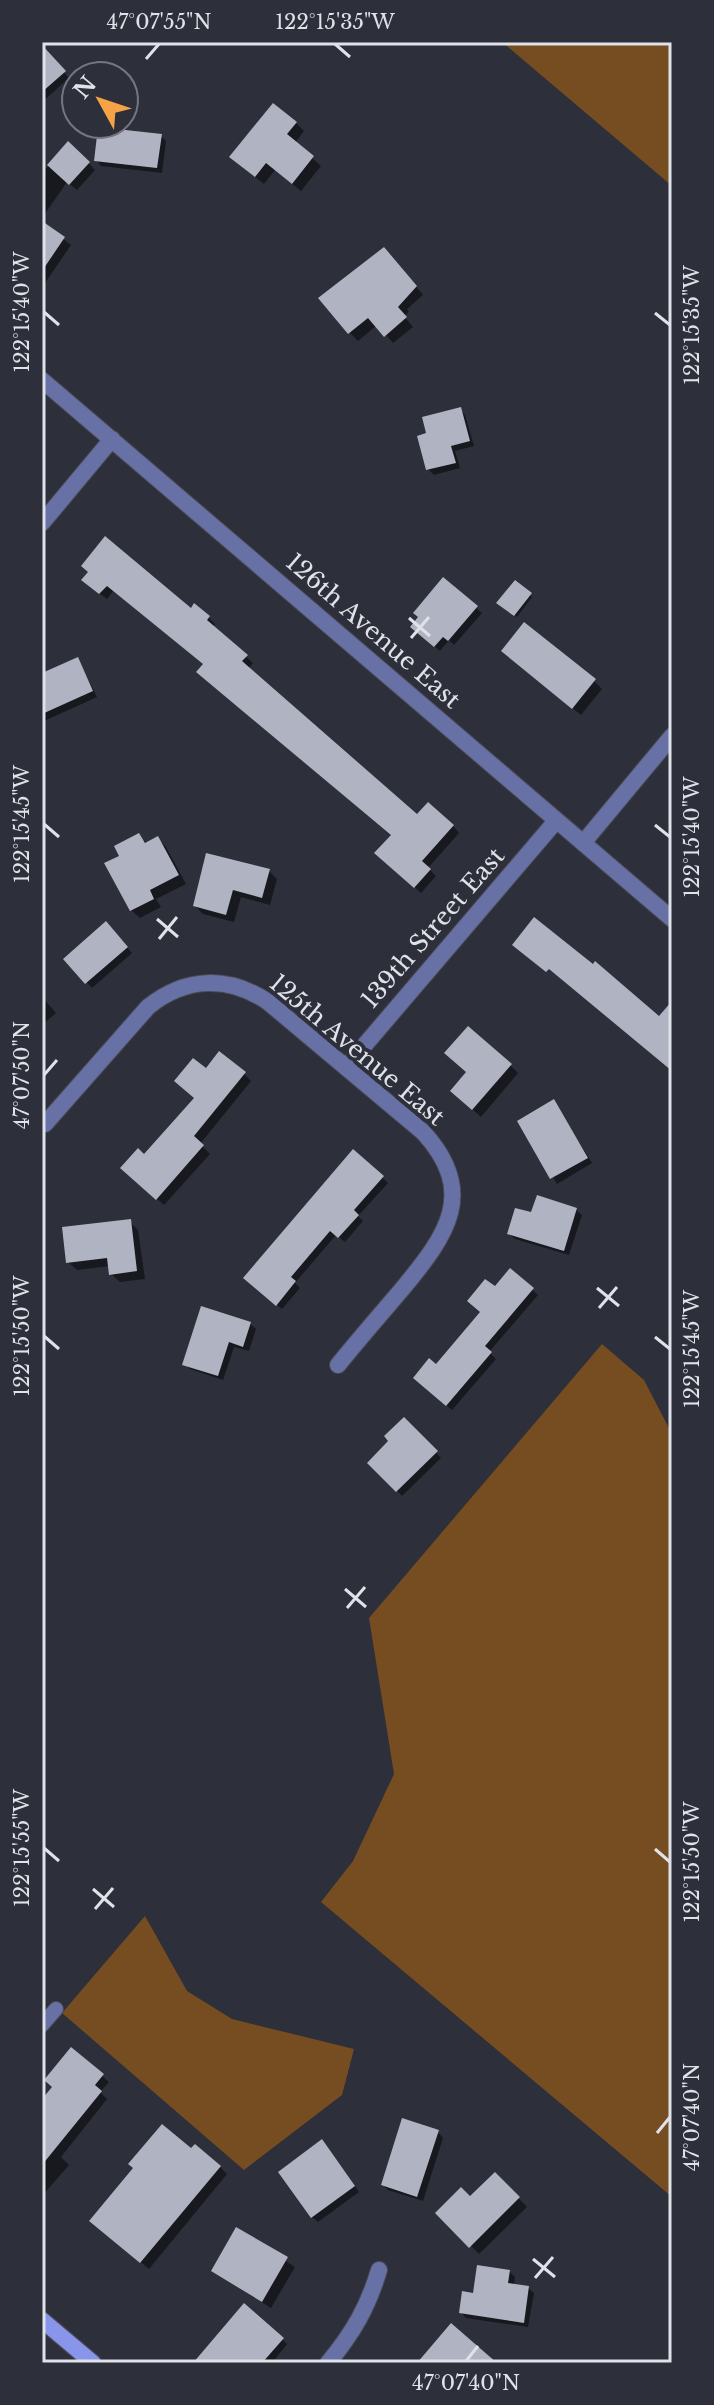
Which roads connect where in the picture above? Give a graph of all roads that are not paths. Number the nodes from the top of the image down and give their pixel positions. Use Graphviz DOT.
graph roads {
  1 [pos="42,380"];
  2 [pos="112,439"];
  3 [pos="42,523"];
  4 [pos="672,736"];
  5 [pos="556,821"];
  6 [pos="583,843"];
  7 [pos="672,919"];
  8 [pos="346,1067"];
  9 [pos="45,1124"];
  10 [pos="338,1365"];
  11 [pos="56,2009"];
  12 [pos="42,2025"];
  13 [pos="379,2270"];
  14 [pos="42,2320"];
  15 [pos="93,2363"];
  16 [pos="328,2363"];
  1 -- 2 [label="street, 126th Avenue East"];
  2 -- 3 [label="street"];
  2 -- 5 [label="street, 126th Avenue East"];
  4 -- 6 [label="street"];
  5 -- 6 [label="street, 126th Avenue East"];
  5 -- 8 [label="street, 139th Street East"];
  6 -- 7 [label="street, 126th Avenue East"];
  8 -- 9 [label="street, 125th Avenue East"];
  8 -- 10 [label="street, 125th Avenue East"];
  11 -- 12 [label="lane"];
  13 -- 16 [label="street"];
  14 -- 15 [label="main road"];
}
